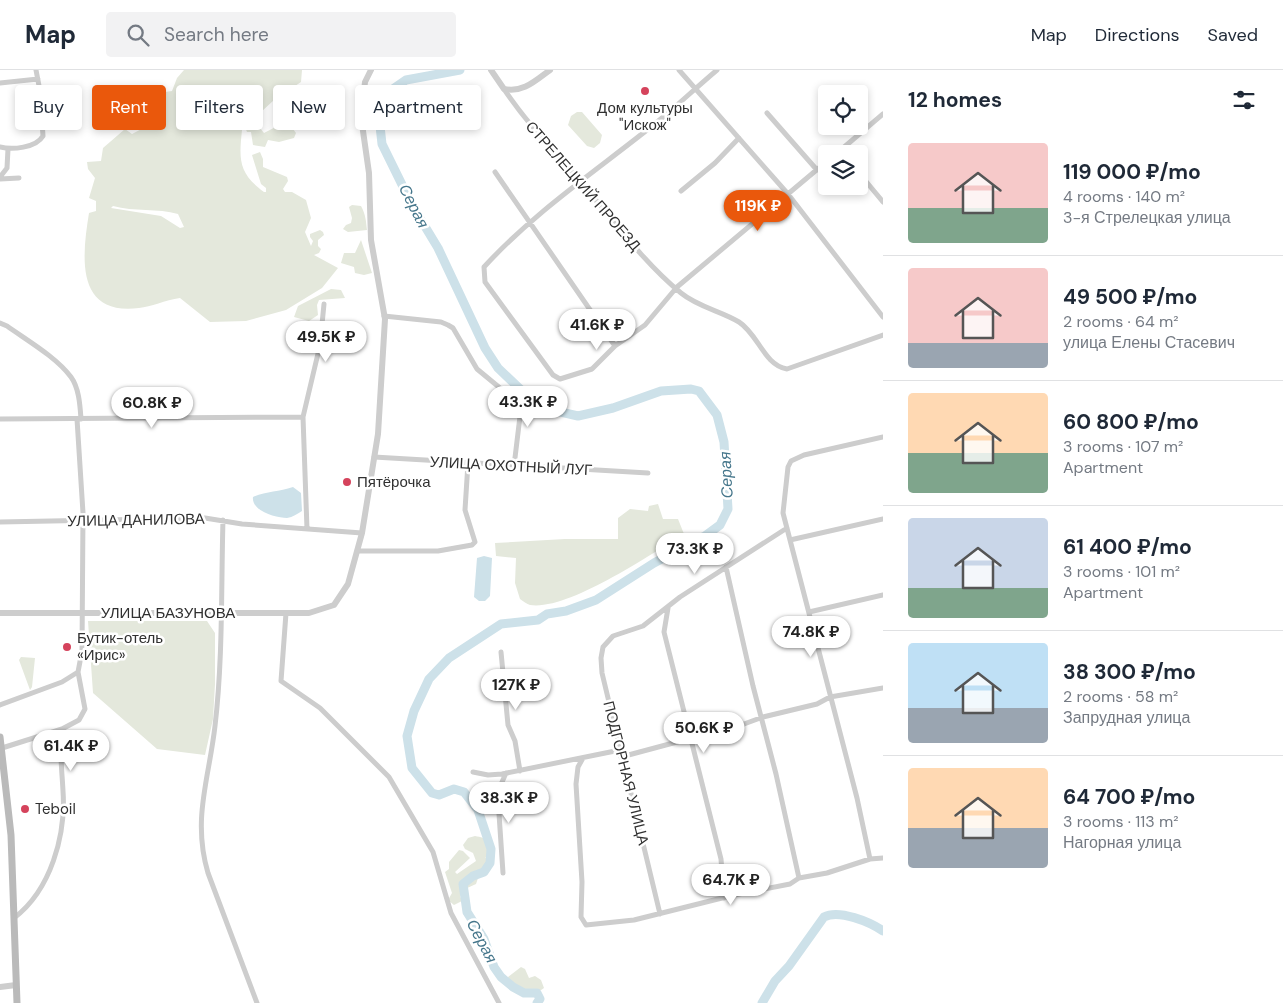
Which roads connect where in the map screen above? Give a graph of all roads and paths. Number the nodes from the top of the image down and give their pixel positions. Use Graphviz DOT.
graph roads {
  1 [pos="36,70"];
  2 [pos="371,70"];
  3 [pos="491,70"];
  4 [pos="550,70"];
  5 [pos="679,70"];
  6 [pos="717,70"];
  7 [pos="38,79"];
  8 [pos="0,83"];
  9 [pos="504,89"];
  10 [pos="695,89"];
  11 [pos="767,113"];
  12 [pos="883,114"];
  13 [pos="740,138"];
  14 [pos="848,145"];
  15 [pos="0,146"];
  16 [pos="8,149"];
  17 [pos="817,170"];
  18 [pos="495,172"];
  19 [pos="0,178"];
  20 [pos="19,178"];
  21 [pos="579,180"];
  22 [pos="868,184"];
  23 [pos="681,191"];
  24 [pos="788,194"];
  25 [pos="883,202"];
  26 [pos="529,224"];
  27 [pos="677,287"];
  28 [pos="324,304"];
  29 [pos="881,308"];
  30 [pos="384,316"];
  31 [pos="883,317"];
  32 [pos="0,323"];
  33 [pos="883,335"];
  34 [pos="615,346"];
  35 [pos="303,418"];
  36 [pos="79,419"];
  37 [pos="0,420"];
  38 [pos="883,437"];
  39 [pos="374,457"];
  40 [pos="468,463"];
  41 [pos="514,466"];
  42 [pos="648,473"];
  43 [pos="883,519"];
  44 [pos="222,520"];
  45 [pos="82,521"];
  46 [pos="0,522"];
  47 [pos="786,528"];
  48 [pos="307,529"];
  49 [pos="362,533"];
  50 [pos="790,540"];
  51 [pos="357,550"];
  52 [pos="726,567"];
  53 [pos="883,595"];
  54 [pos="668,608"];
  55 [pos="809,612"];
  56 [pos="0,613"];
  57 [pos="220,613"];
  58 [pos="286,613"];
  59 [pos="82,614"];
  60 [pos="501,652"];
  61 [pos="78,672"];
  62 [pos="883,688"];
  63 [pos="830,697"];
  64 [pos="0,705"];
  65 [pos="762,717"];
  66 [pos="62,729"];
  67 [pos="0,737"];
  68 [pos="690,739"];
  69 [pos="2,748"];
  70 [pos="620,750"];
  71 [pos="621,757"];
  72 [pos="582,758"];
  73 [pos="520,770"];
  74 [pos="473,772"];
  75 [pos="506,773"];
  76 [pos="883,858"];
  77 [pos="870,859"];
  78 [pos="503,873"];
  79 [pos="799,878"];
  80 [pos="724,898"];
  81 [pos="660,914"];
  82 [pos="14,918"];
  83 [pos="16,985"];
  84 [pos="0,987"];
  85 [pos="16,1003"];
  86 [pos="257,1003"];
  87 [pos="499,1003"];
  1 -- 7 [label="street"];
  2 -- 30 [label="street"];
  3 -- 9 [label="street, СТРЕЛЕЦКИЙ ПРОЕЗД"];
  4 -- 9 [label="street"];
  5 -- 10 [label="street"];
  6 -- 10 [label="street"];
  7 -- 8 [label="street"];
  7 -- 16 [label="street"];
  9 -- 21 [label="street, СТРЕЛЕЦКИЙ ПРОЕЗД"];
  10 -- 13 [label="street"];
  10 -- 21 [label="street"];
  11 -- 17 [label="street"];
  12 -- 14 [label="street"];
  13 -- 23 [label="street"];
  13 -- 24 [label="street"];
  15 -- 16 [label="street"];
  16 -- 19 [label="street"];
  17 -- 24 [label="street"];
  18 -- 26 [label="street"];
  19 -- 20 [label="street"];
  21 -- 26 [label="street"];
  21 -- 27 [label="street, СТРЕЛЕЦКИЙ ПРОЕЗД"];
  22 -- 25 [label="street"];
  24 -- 27 [label="street"];
  24 -- 29 [label="street"];
  26 -- 34 [label="street"];
  26 -- 34 [label="street"];
  27 -- 33 [label="street, СТРЕЛЕЦКИЙ ПРОЕЗД"];
  27 -- 34 [label="street"];
  28 -- 35 [label="street"];
  29 -- 31 [label="street"];
  30 -- 39 [label="street"];
  30 -- 41 [label="street"];
  32 -- 36 [label="street"];
  35 -- 36 [label="street"];
  35 -- 48 [label="street"];
  36 -- 37 [label="street"];
  36 -- 45 [label="street"];
  38 -- 47 [label="street"];
  39 -- 40 [label="street, УЛИЦА ОХОТНЫЙ ЛУГ"];
  39 -- 49 [label="street"];
  40 -- 41 [label="street, УЛИЦА ОХОТНЫЙ ЛУГ"];
  40 -- 51 [label="street"];
  41 -- 42 [label="street, УЛИЦА ОХОТНЫЙ ЛУГ"];
  43 -- 50 [label="street"];
  44 -- 45 [label="street, УЛИЦА ДАНИЛОВА"];
  44 -- 48 [label="street, УЛИЦА ДАНИЛОВА"];
  44 -- 57 [label="street"];
  45 -- 46 [label="street, УЛИЦА ДАНИЛОВА"];
  45 -- 59 [label="street"];
  47 -- 50 [label="street"];
  47 -- 52 [label="street"];
  48 -- 49 [label="street, УЛИЦА ДАНИЛОВА"];
  49 -- 51 [label="street"];
  50 -- 55 [label="street"];
  51 -- 58 [label="street, УЛИЦА БАЗУНОВА"];
  52 -- 54 [label="street"];
  52 -- 65 [label="street"];
  53 -- 55 [label="street"];
  54 -- 68 [label="street"];
  54 -- 70 [label="street, ПОДГОРНАЯ УЛИЦА"];
  55 -- 63 [label="street"];
  56 -- 59 [label="street, УЛИЦА БАЗУНОВА"];
  57 -- 58 [label="street, УЛИЦА БАЗУНОВА"];
  57 -- 59 [label="street, УЛИЦА БАЗУНОВА"];
  57 -- 86 [label="street"];
  58 -- 87 [label="street"];
  59 -- 61 [label="street"];
  60 -- 73 [label="street"];
  61 -- 64 [label="street"];
  61 -- 66 [label="street"];
  62 -- 63 [label="street"];
  63 -- 65 [label="street"];
  63 -- 77 [label="street"];
  65 -- 68 [label="street"];
  65 -- 79 [label="street"];
  66 -- 69 [label="street"];
  66 -- 82 [label="street"];
  67 -- 69 [label="main road"];
  68 -- 71 [label="street"];
  68 -- 80 [label="street"];
  69 -- 82 [label="main road"];
  70 -- 71 [label="street, ПОДГОРНАЯ УЛИЦА"];
  70 -- 72 [label="street"];
  71 -- 81 [label="street, ПОДГОРНАЯ УЛИЦА"];
  72 -- 73 [label="street"];
  72 -- 81 [label="street"];
  73 -- 75 [label="street"];
  74 -- 75 [label="street"];
  75 -- 78 [label="street"];
  76 -- 77 [label="street"];
  77 -- 79 [label="street"];
  79 -- 80 [label="street"];
  80 -- 81 [label="street"];
  82 -- 83 [label="main road"];
  83 -- 84 [label="street"];
  83 -- 85 [label="main road"];
}
